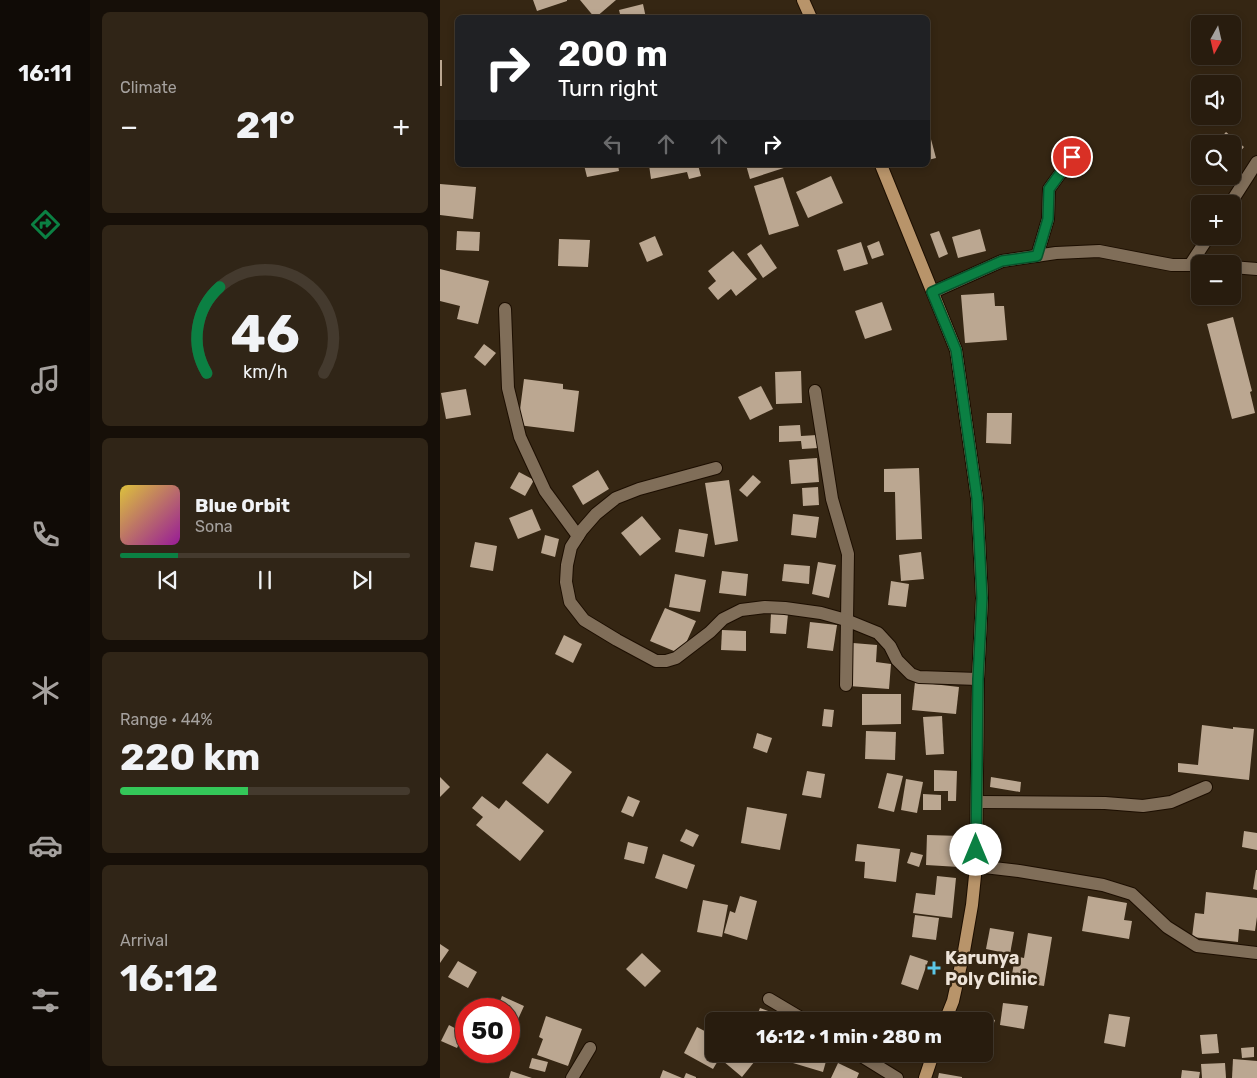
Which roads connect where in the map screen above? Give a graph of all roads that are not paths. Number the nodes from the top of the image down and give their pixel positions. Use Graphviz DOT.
graph roads {
  1 [pos="803,0"];
  2 [pos="810,15"];
  3 [pos="1072,157"];
  4 [pos="1257,162"];
  5 [pos="882,167"];
  6 [pos="1236,195"];
  7 [pos="1037,256"];
  8 [pos="1191,265"];
  9 [pos="1241,268"];
  10 [pos="1257,269"];
  11 [pos="932,292"];
  12 [pos="504,309"];
  13 [pos="815,390"];
  14 [pos="716,468"];
  15 [pos="578,536"];
  16 [pos="846,620"];
  17 [pos="978,679"];
  18 [pos="846,685"];
  19 [pos="1206,787"];
  20 [pos="977,802"];
  21 [pos="976,866"];
  22 [pos="1257,953"];
  23 [pos="769,999"];
  24 [pos="791,1012"];
  25 [pos="949,1012"];
  26 [pos="590,1048"];
  27 [pos="871,1062"];
  28 [pos="931,1062"];
  29 [pos="572,1078"];
  30 [pos="897,1078"];
  31 [pos="925,1078"];
  1 -- 2 [label="main road"];
  3 -- 7 [label="street"];
  4 -- 6 [label="street"];
  5 -- 11 [label="main road"];
  7 -- 8 [label="street"];
  7 -- 11 [label="street"];
  9 -- 10 [label="street"];
  11 -- 17 [label="main road"];
  12 -- 15 [label="street"];
  13 -- 16 [label="street"];
  14 -- 15 [label="street"];
  15 -- 16 [label="street"];
  16 -- 17 [label="street"];
  16 -- 18 [label="street"];
  17 -- 20 [label="main road"];
  19 -- 20 [label="street"];
  20 -- 21 [label="main road"];
  21 -- 22 [label="street"];
  21 -- 25 [label="main road"];
  23 -- 24 [label="street"];
  26 -- 29 [label="street"];
  27 -- 30 [label="street"];
  28 -- 31 [label="main road"];
}
